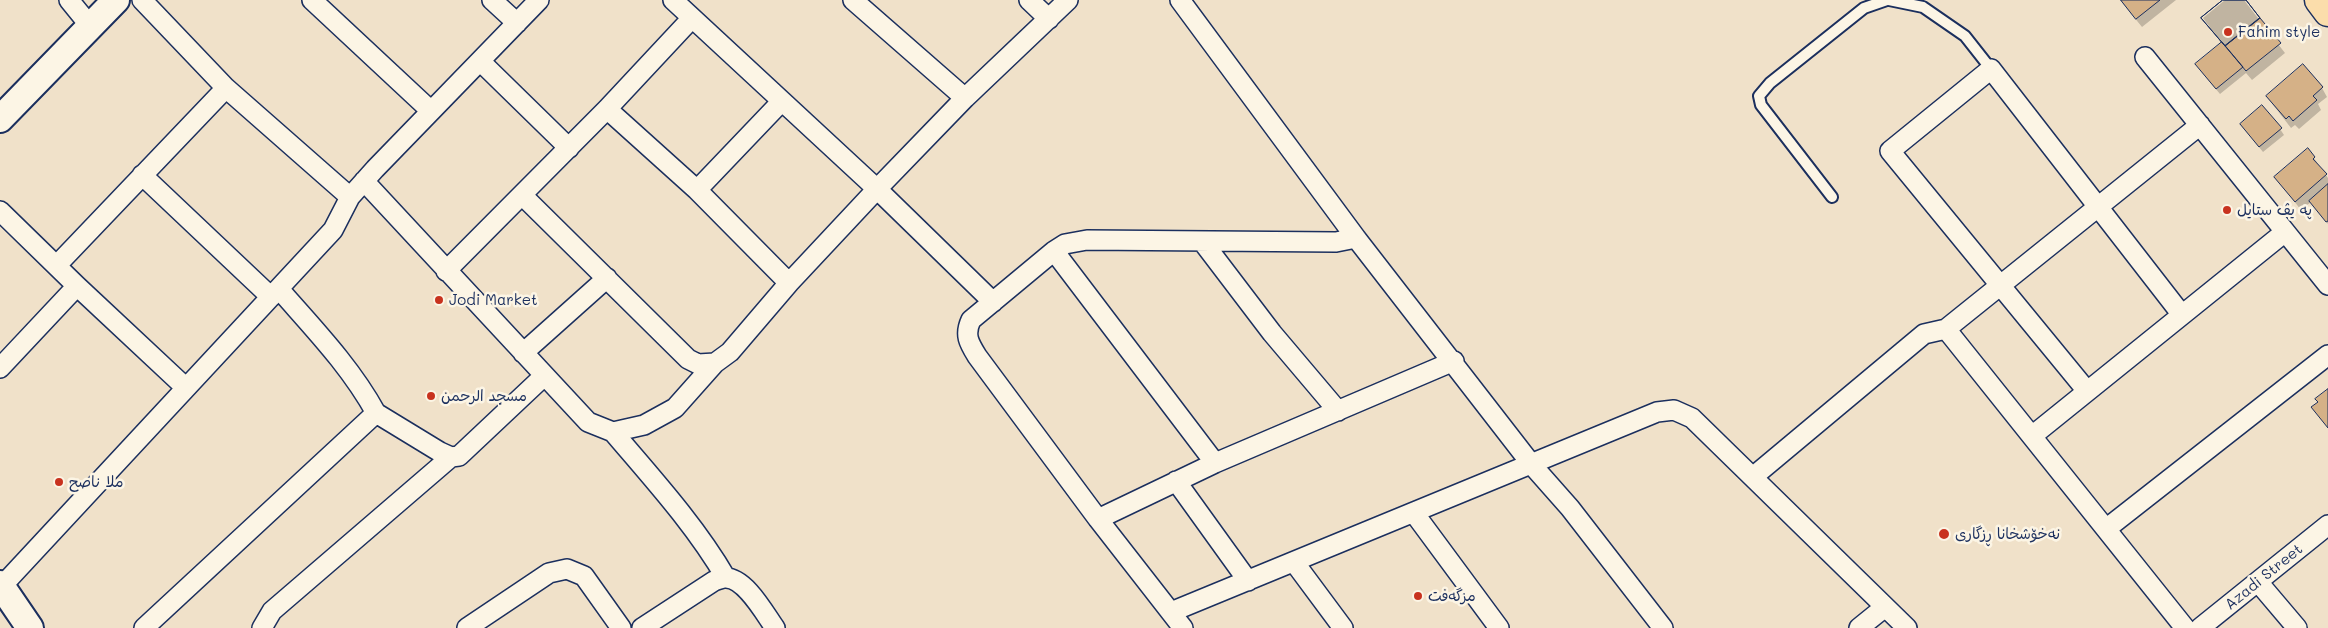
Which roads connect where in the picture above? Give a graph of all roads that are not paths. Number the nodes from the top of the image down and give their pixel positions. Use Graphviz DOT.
graph roads {
  1 [pos="69,0"];
  2 [pos="116,0"];
  3 [pos="142,0"];
  4 [pos="312,0"];
  5 [pos="492,0"];
  6 [pos="539,0"];
  7 [pos="673,0"];
  8 [pos="853,0"];
  9 [pos="1029,0"];
  10 [pos="1068,0"];
  11 [pos="1180,0"];
  12 [pos="1888,0"];
  13 [pos="2319,0"];
  14 [pos="2328,12"];
  15 [pos="692,18"];
  16 [pos="1049,18"];
  17 [pos="517,23"];
  18 [pos="91,27"];
  19 [pos="2145,57"];
  20 [pos="480,61"];
  21 [pos="1991,69"];
  22 [pos="226,88"];
  23 [pos="965,98"];
  24 [pos="782,101"];
  25 [pos="607,109"];
  26 [pos="431,111"];
  27 [pos="0,119"];
  28 [pos="2200,125"];
  29 [pos="569,148"];
  30 [pos="142,175"];
  31 [pos="364,182"];
  32 [pos="877,189"];
  33 [pos="697,190"];
  34 [pos="522,195"];
  35 [pos="350,197"];
  36 [pos="1832,197"];
  37 [pos="2098,207"];
  38 [pos="0,211"];
  39 [pos="2285,232"];
  40 [pos="1356,238"];
  41 [pos="1202,241"];
  42 [pos="1054,251"];
  43 [pos="56,265"];
  44 [pos="446,271"];
  45 [pos="607,278"];
  46 [pos="789,283"];
  47 [pos="2328,285"];
  48 [pos="76,286"];
  49 [pos="2000,286"];
  50 [pos="275,293"];
  51 [pos="993,302"];
  52 [pos="2182,315"];
  53 [pos="1946,329"];
  54 [pos="523,353"];
  55 [pos="2328,355"];
  56 [pos="1454,361"];
  57 [pos="715,363"];
  58 [pos="0,368"];
  59 [pos="544,376"];
  60 [pos="185,387"];
  61 [pos="2087,392"];
  62 [pos="1338,411"];
  63 [pos="376,413"];
  64 [pos="613,432"];
  65 [pos="2032,436"];
  66 [pos="451,457"];
  67 [pos="1215,463"];
  68 [pos="1532,465"];
  69 [pos="1754,476"];
  70 [pos="1176,481"];
  71 [pos="1414,513"];
  72 [pos="1098,519"];
  73 [pos="2328,525"];
  74 [pos="2106,529"];
  75 [pos="1294,562"];
  76 [pos="726,578"];
  77 [pos="1248,581"];
  78 [pos="2258,582"];
  79 [pos="3,594"];
  80 [pos="1885,607"];
  81 [pos="1171,612"];
  82 [pos="30,628"];
  83 [pos="144,628"];
  84 [pos="262,628"];
  85 [pos="467,628"];
  86 [pos="621,628"];
  87 [pos="642,628"];
  88 [pos="774,628"];
  89 [pos="1183,628"];
  90 [pos="1343,628"];
  91 [pos="1500,628"];
  92 [pos="1663,628"];
  93 [pos="1859,628"];
  94 [pos="1907,628"];
  95 [pos="2186,628"];
  96 [pos="2200,628"];
  97 [pos="2297,628"];
  1 -- 18 [label="street"];
  2 -- 18 [label="main road"];
  3 -- 22 [label="street"];
  4 -- 26 [label="street"];
  5 -- 17 [label="street"];
  6 -- 17 [label="street"];
  7 -- 15 [label="street"];
  8 -- 23 [label="street"];
  9 -- 16 [label="street"];
  10 -- 16 [label="street"];
  11 -- 40 [label="street"];
  12 -- 21 [label="lane"];
  12 -- 36 [label="lane"];
  13 -- 14 [label="highway"];
  15 -- 24 [label="street"];
  15 -- 25 [label="street"];
  16 -- 23 [label="street"];
  17 -- 20 [label="street"];
  18 -- 27 [label="main road"];
  19 -- 28 [label="street"];
  20 -- 26 [label="street"];
  20 -- 29 [label="street"];
  21 -- 37 [label="street"];
  21 -- 49 [label="street"];
  22 -- 30 [label="street"];
  22 -- 35 [label="street"];
  23 -- 32 [label="street"];
  24 -- 32 [label="street"];
  24 -- 33 [label="street"];
  25 -- 29 [label="street"];
  25 -- 33 [label="street"];
  26 -- 31 [label="street"];
  28 -- 37 [label="street"];
  28 -- 39 [label="street"];
  29 -- 34 [label="street"];
  30 -- 43 [label="street"];
  30 -- 50 [label="street"];
  31 -- 35 [label="street"];
  31 -- 44 [label="street"];
  32 -- 46 [label="street"];
  32 -- 51 [label="street"];
  33 -- 46 [label="street"];
  34 -- 44 [label="street"];
  34 -- 45 [label="street"];
  35 -- 50 [label="street"];
  37 -- 49 [label="street"];
  37 -- 52 [label="street"];
  38 -- 43 [label="street"];
  39 -- 47 [label="street"];
  39 -- 52 [label="street"];
  40 -- 41 [label="street"];
  40 -- 56 [label="street"];
  41 -- 42 [label="street"];
  41 -- 62 [label="street"];
  42 -- 51 [label="street"];
  42 -- 67 [label="street"];
  43 -- 48 [label="street"];
  44 -- 54 [label="street"];
  45 -- 54 [label="street"];
  45 -- 57 [label="street"];
  46 -- 57 [label="street"];
  48 -- 58 [label="street"];
  48 -- 60 [label="street"];
  49 -- 53 [label="street"];
  49 -- 61 [label="street"];
  50 -- 60 [label="street"];
  50 -- 63 [label="street"];
  51 -- 72 [label="street"];
  52 -- 61 [label="street"];
  53 -- 65 [label="street"];
  53 -- 69 [label="street"];
  54 -- 59 [label="street"];
  55 -- 74 [label="street"];
  56 -- 62 [label="street"];
  56 -- 68 [label="street"];
  57 -- 64 [label="street"];
  59 -- 64 [label="street"];
  59 -- 66 [label="street"];
  60 -- 79 [label="street"];
  61 -- 65 [label="street"];
  62 -- 67 [label="street"];
  63 -- 66 [label="street"];
  63 -- 83 [label="street"];
  64 -- 76 [label="street"];
  65 -- 74 [label="street"];
  66 -- 84 [label="street"];
  67 -- 70 [label="street"];
  68 -- 69 [label="street"];
  68 -- 71 [label="street"];
  68 -- 92 [label="street"];
  69 -- 80 [label="street"];
  70 -- 72 [label="street"];
  70 -- 77 [label="street"];
  71 -- 75 [label="street"];
  71 -- 91 [label="street"];
  72 -- 81 [label="street"];
  73 -- 78 [label="street, Azadi Street"];
  74 -- 95 [label="street"];
  75 -- 77 [label="street"];
  75 -- 90 [label="street"];
  76 -- 87 [label="street"];
  76 -- 88 [label="street"];
  77 -- 81 [label="street"];
  78 -- 96 [label="street, Azadi Street"];
  78 -- 97 [label="street"];
  79 -- 82 [label="main road"];
  80 -- 93 [label="street"];
  80 -- 94 [label="street"];
  81 -- 89 [label="street"];
  85 -- 86 [label="street"];
}
